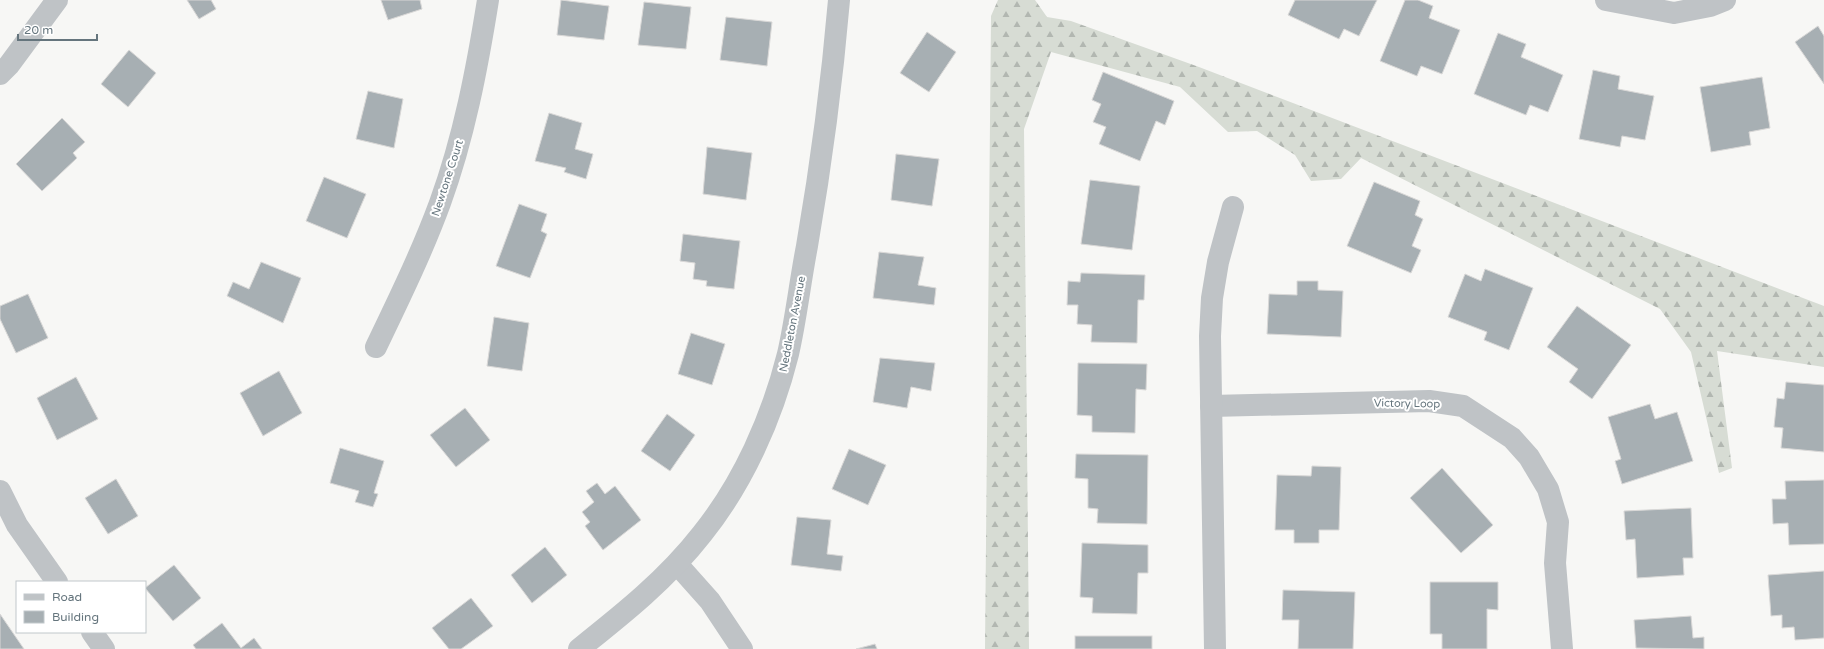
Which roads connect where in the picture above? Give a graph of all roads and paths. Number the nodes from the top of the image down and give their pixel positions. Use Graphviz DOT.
graph roads {
  1 [pos="57,0"];
  2 [pos="488,0"];
  3 [pos="840,0"];
  4 [pos="1606,0"];
  5 [pos="1725,0"];
  6 [pos="0,74"];
  7 [pos="1233,207"];
  8 [pos="376,347"];
  9 [pos="1211,406"];
  10 [pos="0,491"];
  11 [pos="677,564"];
  12 [pos="56,581"];
  13 [pos="93,633"];
  14 [pos="104,649"];
  15 [pos="579,649"];
  16 [pos="742,649"];
  17 [pos="1215,649"];
  18 [pos="1562,649"];
  1 -- 6 [label="street"];
  2 -- 8 [label="street, Newtone Court"];
  3 -- 11 [label="street, Neddleton Avenue"];
  4 -- 5 [label="street"];
  7 -- 9 [label="street"];
  9 -- 17 [label="street"];
  9 -- 18 [label="street, Victory Loop"];
  10 -- 12 [label="street"];
  11 -- 15 [label="street, Neddleton Avenue"];
  11 -- 16 [label="street"];
  13 -- 14 [label="street"];
}
